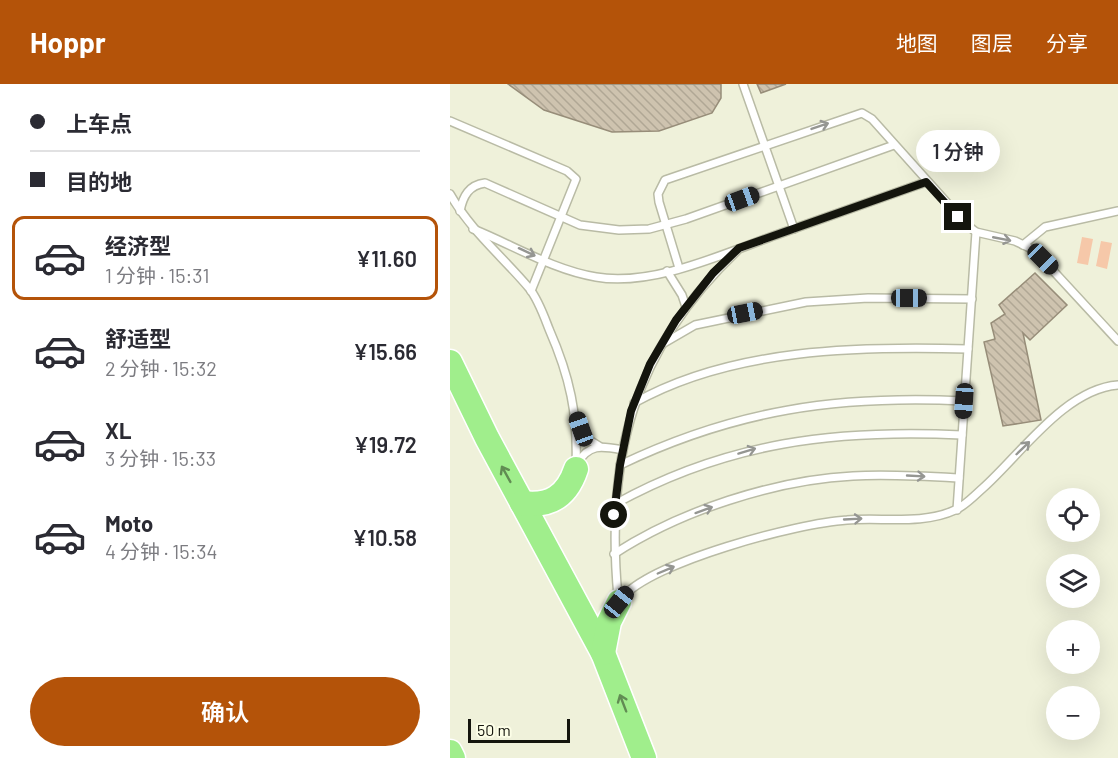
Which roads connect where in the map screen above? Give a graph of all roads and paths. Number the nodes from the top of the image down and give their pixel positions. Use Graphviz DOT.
graph roads {
  1 [pos="743,84"];
  2 [pos="450,120"];
  3 [pos="765,145"];
  4 [pos="894,145"];
  5 [pos="926,182"];
  6 [pos="779,186"];
  7 [pos="450,194"];
  8 [pos="460,211"];
  9 [pos="1118,211"];
  10 [pos="562,217"];
  11 [pos="666,224"];
  12 [pos="473,229"];
  13 [pos="794,229"];
  14 [pos="976,232"];
  15 [pos="1023,245"];
  16 [pos="739,248"];
  17 [pos="544,260"];
  18 [pos="679,268"];
  19 [pos="667,271"];
  20 [pos="531,291"];
  21 [pos="972,299"];
  22 [pos="686,307"];
  23 [pos="1118,341"];
  24 [pos="662,344"];
  25 [pos="968,349"];
  26 [pos="450,362"];
  27 [pos="1118,385"];
  28 [pos="964,401"];
  29 [pos="634,403"];
  30 [pos="576,417"];
  31 [pos="962,435"];
  32 [pos="599,446"];
  33 [pos="623,450"];
  34 [pos="620,465"];
  35 [pos="576,469"];
  36 [pos="959,478"];
  37 [pos="522,502"];
  38 [pos="615,504"];
  39 [pos="957,510"];
  40 [pos="614,554"];
  41 [pos="619,602"];
  42 [pos="603,653"];
  43 [pos="450,752"];
  44 [pos="453,758"];
  45 [pos="644,758"];
  1 -- 3 [label="lane"];
  2 -- 10 [label="lane"];
  3 -- 4 [label="lane, one-way"];
  3 -- 6 [label="lane"];
  3 -- 11 [label="lane"];
  4 -- 5 [label="lane"];
  4 -- 6 [label="lane"];
  5 -- 13 [label="lane"];
  5 -- 14 [label="lane"];
  6 -- 11 [label="lane"];
  6 -- 13 [label="lane"];
  7 -- 8 [label="lane"];
  8 -- 10 [label="lane"];
  8 -- 12 [label="lane"];
  9 -- 15 [label="lane"];
  10 -- 11 [label="lane"];
  10 -- 17 [label="lane"];
  11 -- 18 [label="lane"];
  12 -- 17 [label="lane, one-way"];
  12 -- 20 [label="lane"];
  13 -- 16 [label="lane"];
  14 -- 15 [label="lane, one-way"];
  14 -- 21 [label="lane"];
  15 -- 23 [label="lane"];
  16 -- 18 [label="lane"];
  16 -- 22 [label="lane"];
  17 -- 19 [label="lane"];
  17 -- 20 [label="lane"];
  18 -- 19 [label="lane"];
  19 -- 22 [label="lane"];
  20 -- 30 [label="lane"];
  21 -- 24 [label="lane"];
  21 -- 25 [label="lane"];
  22 -- 24 [label="lane"];
  24 -- 29 [label="lane"];
  25 -- 28 [label="lane"];
  25 -- 29 [label="lane"];
  37 -- 26 [label="highway, one-way"];
  39 -- 27 [label="lane, one-way"];
  28 -- 31 [label="lane"];
  28 -- 34 [label="lane"];
  29 -- 33 [label="lane"];
  30 -- 32 [label="lane"];
  30 -- 35 [label="lane"];
  31 -- 36 [label="lane"];
  38 -- 31 [label="lane, one-way"];
  32 -- 33 [label="lane"];
  32 -- 35 [label="lane"];
  33 -- 34 [label="lane"];
  34 -- 38 [label="lane"];
  35 -- 37 [label="highway"];
  36 -- 39 [label="lane"];
  40 -- 36 [label="lane, one-way"];
  37 -- 42 [label="highway"];
  38 -- 40 [label="lane"];
  41 -- 39 [label="lane, one-way"];
  40 -- 41 [label="lane"];
  41 -- 42 [label="highway"];
  45 -- 42 [label="highway, one-way"];
  43 -- 44 [label="highway"];
}
